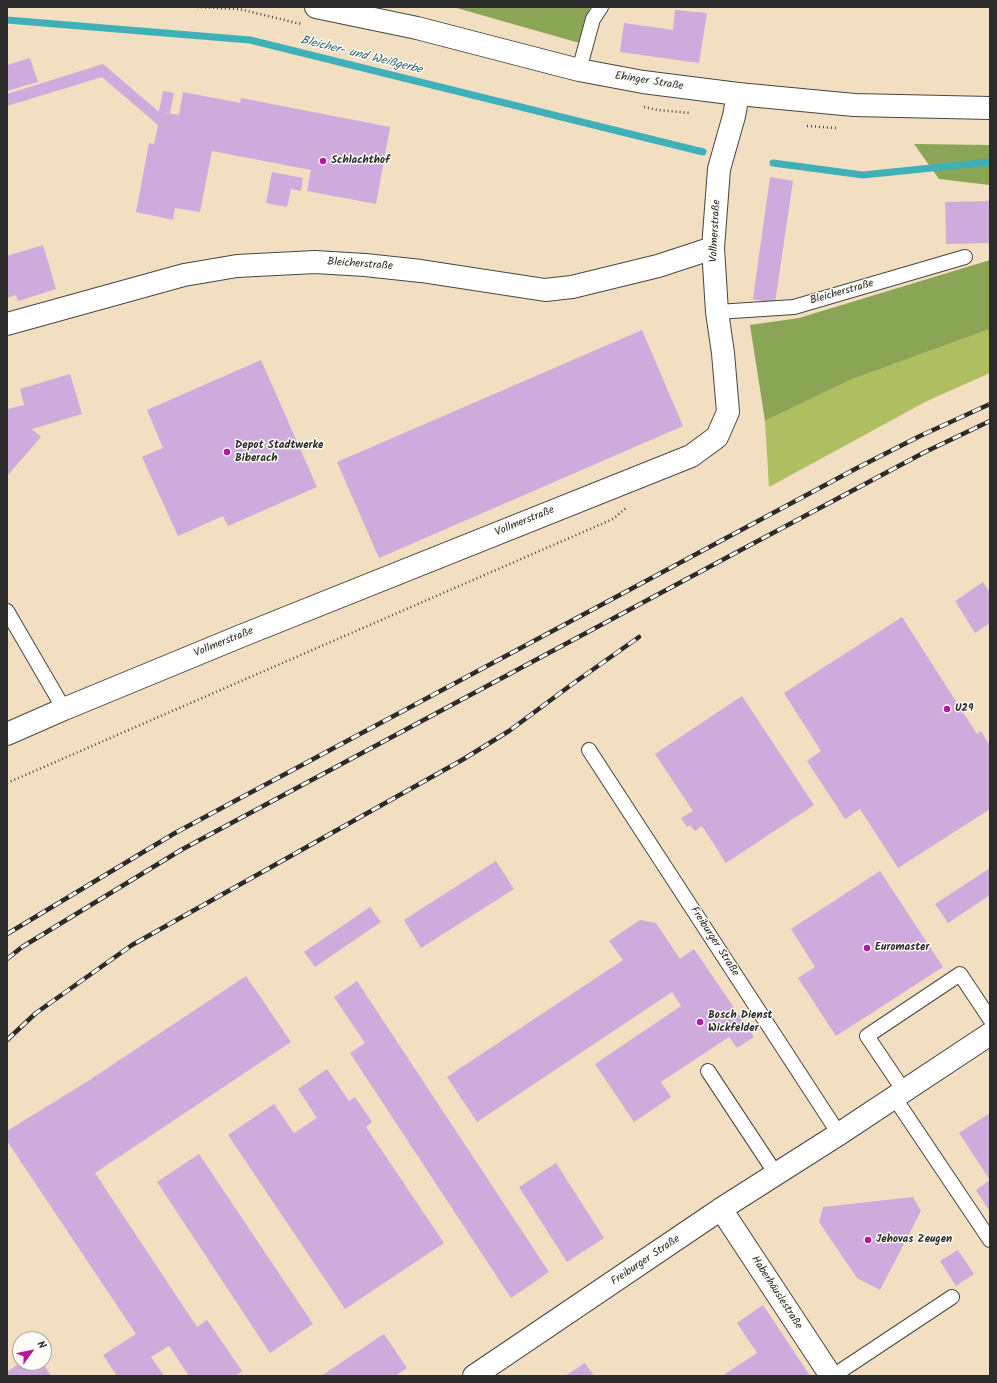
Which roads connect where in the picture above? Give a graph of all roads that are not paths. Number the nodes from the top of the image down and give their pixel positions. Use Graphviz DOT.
graph roads {
  1 [pos="317,7"];
  2 [pos="600,7"];
  3 [pos="590,13"];
  4 [pos="578,70"];
  5 [pos="738,94"];
  6 [pos="990,108"];
  7 [pos="713,248"];
  8 [pos="965,257"];
  9 [pos="717,312"];
  10 [pos="7,324"];
  11 [pos="7,611"];
  12 [pos="64,709"];
  13 [pos="7,734"];
  14 [pos="589,750"];
  15 [pos="990,1019"];
  16 [pos="990,1034"];
  17 [pos="708,1071"];
  18 [pos="899,1094"];
  19 [pos="839,1134"];
  20 [pos="776,1174"];
  21 [pos="721,1209"];
  22 [pos="990,1240"];
  23 [pos="952,1297"];
  24 [pos="474,1376"];
  25 [pos="832,1376"];
  1 -- 4 [label="street, Ehinger Straße"];
  2 -- 3 [label="lane"];
  3 -- 4 [label="lane"];
  4 -- 5 [label="street, Ehinger Straße"];
  5 -- 6 [label="street, Ehinger Straße"];
  5 -- 7 [label="street, Vollmerstraße"];
  7 -- 9 [label="street, Vollmerstraße"];
  7 -- 10 [label="street, Bleicherstraße"];
  8 -- 9 [label="lane, Bleicherstraße"];
  9 -- 12 [label="street, Vollmerstraße"];
  11 -- 12 [label="lane"];
  12 -- 13 [label="street, Vollmerstraße"];
  14 -- 19 [label="lane, Freiburger Straße"];
  15 -- 18 [label="lane"];
  16 -- 18 [label="street, Freiburger Straße"];
  17 -- 20 [label="lane"];
  18 -- 19 [label="street, Freiburger Straße"];
  18 -- 22 [label="lane"];
  19 -- 20 [label="street, Freiburger Straße"];
  20 -- 21 [label="street, Freiburger Straße"];
  21 -- 24 [label="street, Freiburger Straße"];
  21 -- 25 [label="street, Haberhäuslestraße"];
  23 -- 25 [label="lane"];
}
